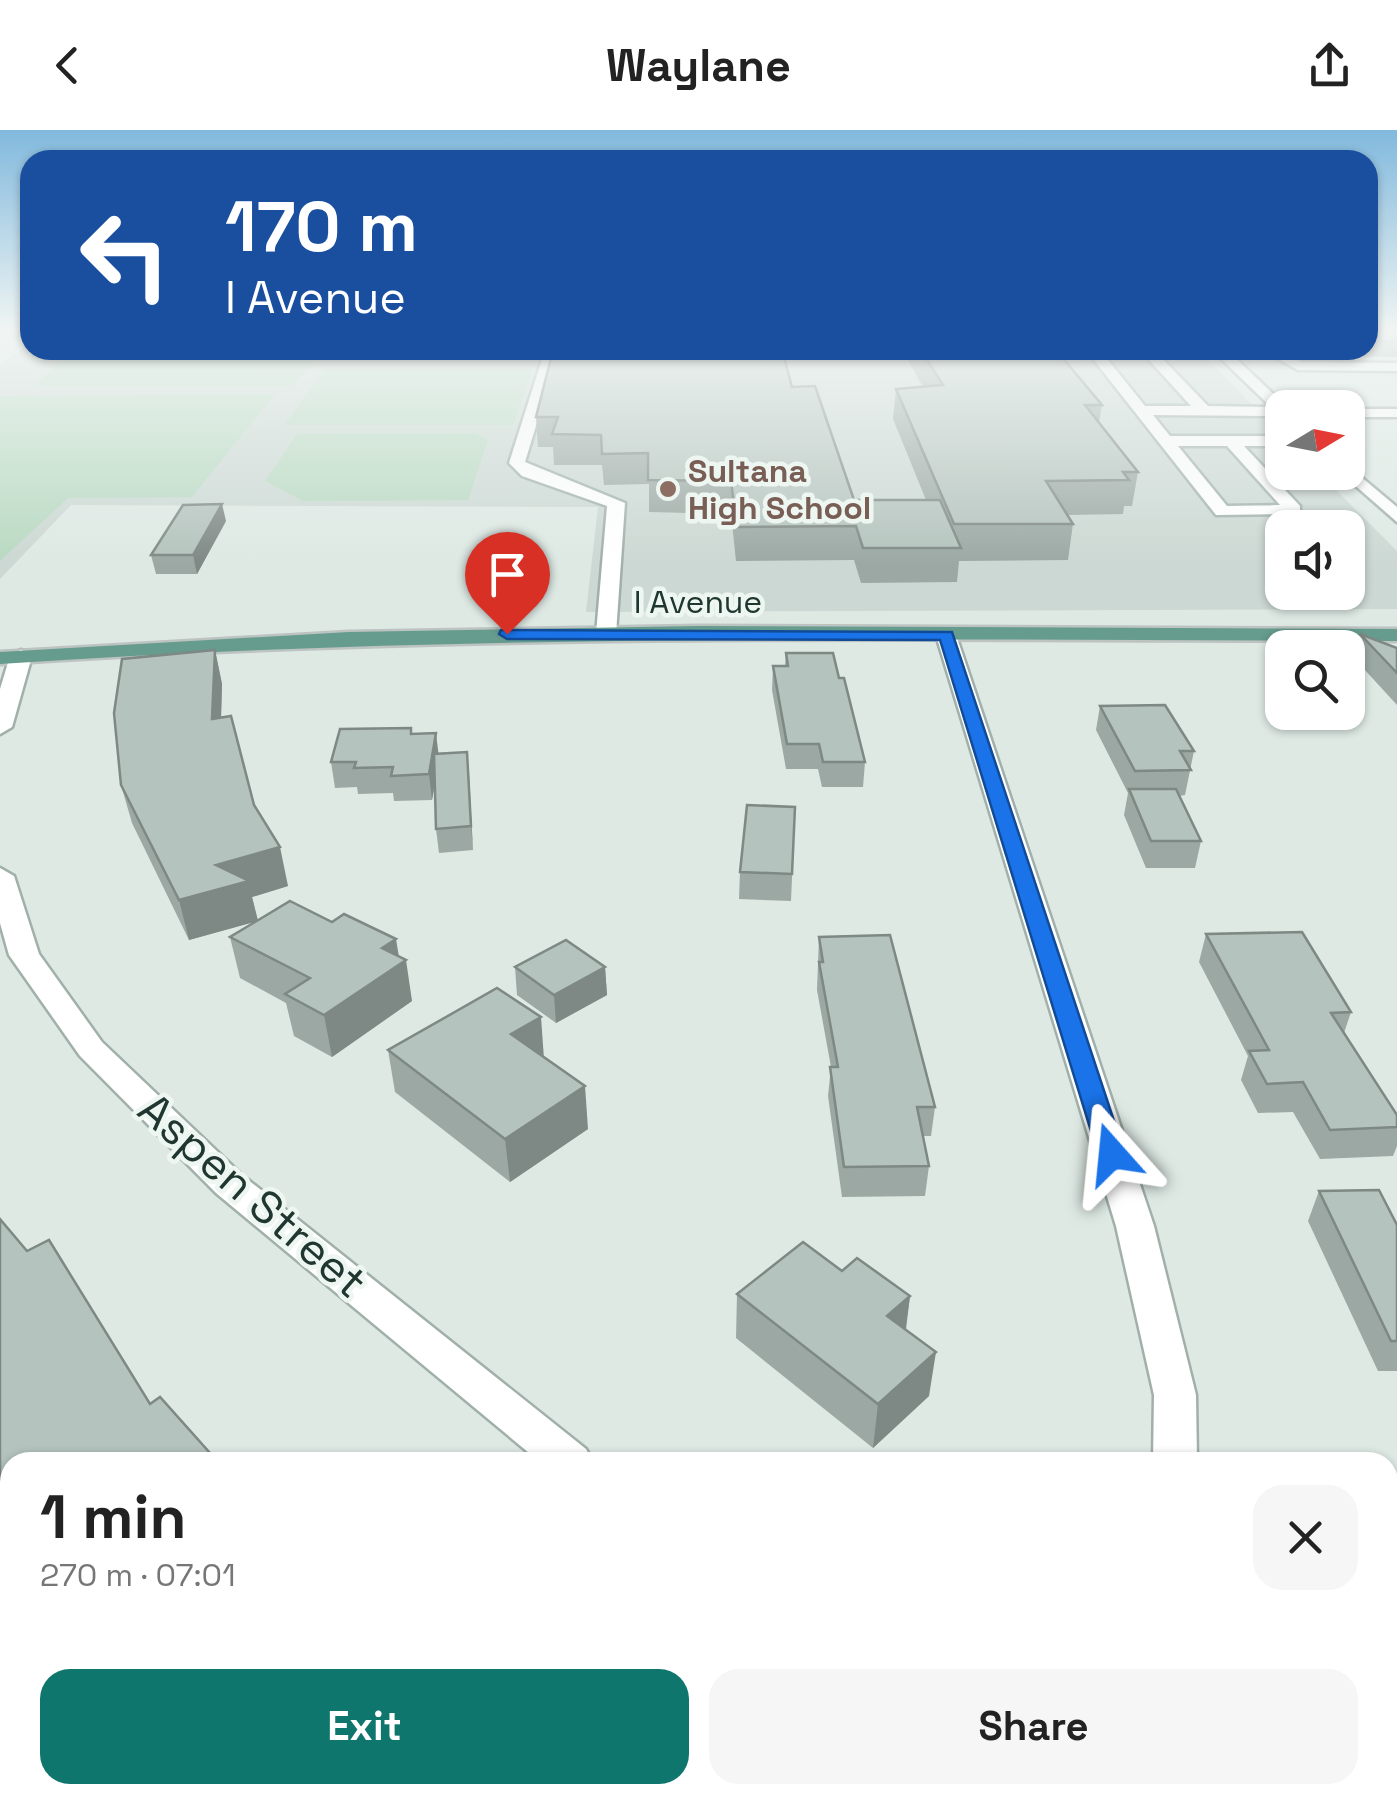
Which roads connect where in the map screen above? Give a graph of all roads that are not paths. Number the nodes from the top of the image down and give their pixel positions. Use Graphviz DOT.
graph roads {
  1 [pos="533,409"];
  2 [pos="1141,410"];
  3 [pos="1204,410"];
  4 [pos="1265,411"];
  5 [pos="1365,413"];
  6 [pos="1397,413"];
  7 [pos="1166,441"];
  8 [pos="1231,441"];
  9 [pos="1265,441"];
  10 [pos="1365,487"];
  11 [pos="1397,517"];
  12 [pos="606,634"];
  13 [pos="946,635"];
  14 [pos="1397,635"];
  15 [pos="11,657"];
  16 [pos="0,728"];
  17 [pos="0,876"];
  18 [pos="560,1452"];
  19 [pos="1175,1452"];
  1 -- 12 [label="street"];
  2 -- 3 [label="street"];
  2 -- 7 [label="street"];
  3 -- 4 [label="street"];
  5 -- 6 [label="street"];
  7 -- 8 [label="street"];
  7 -- 8 [label="street"];
  8 -- 9 [label="street"];
  10 -- 11 [label="street"];
  12 -- 13 [label="main road, I Avenue"];
  12 -- 15 [label="main road, I Avenue"];
  13 -- 14 [label="main road, I Avenue"];
  13 -- 19 [label="street"];
  15 -- 16 [label="street"];
  17 -- 18 [label="street, Aspen Street"];
}
